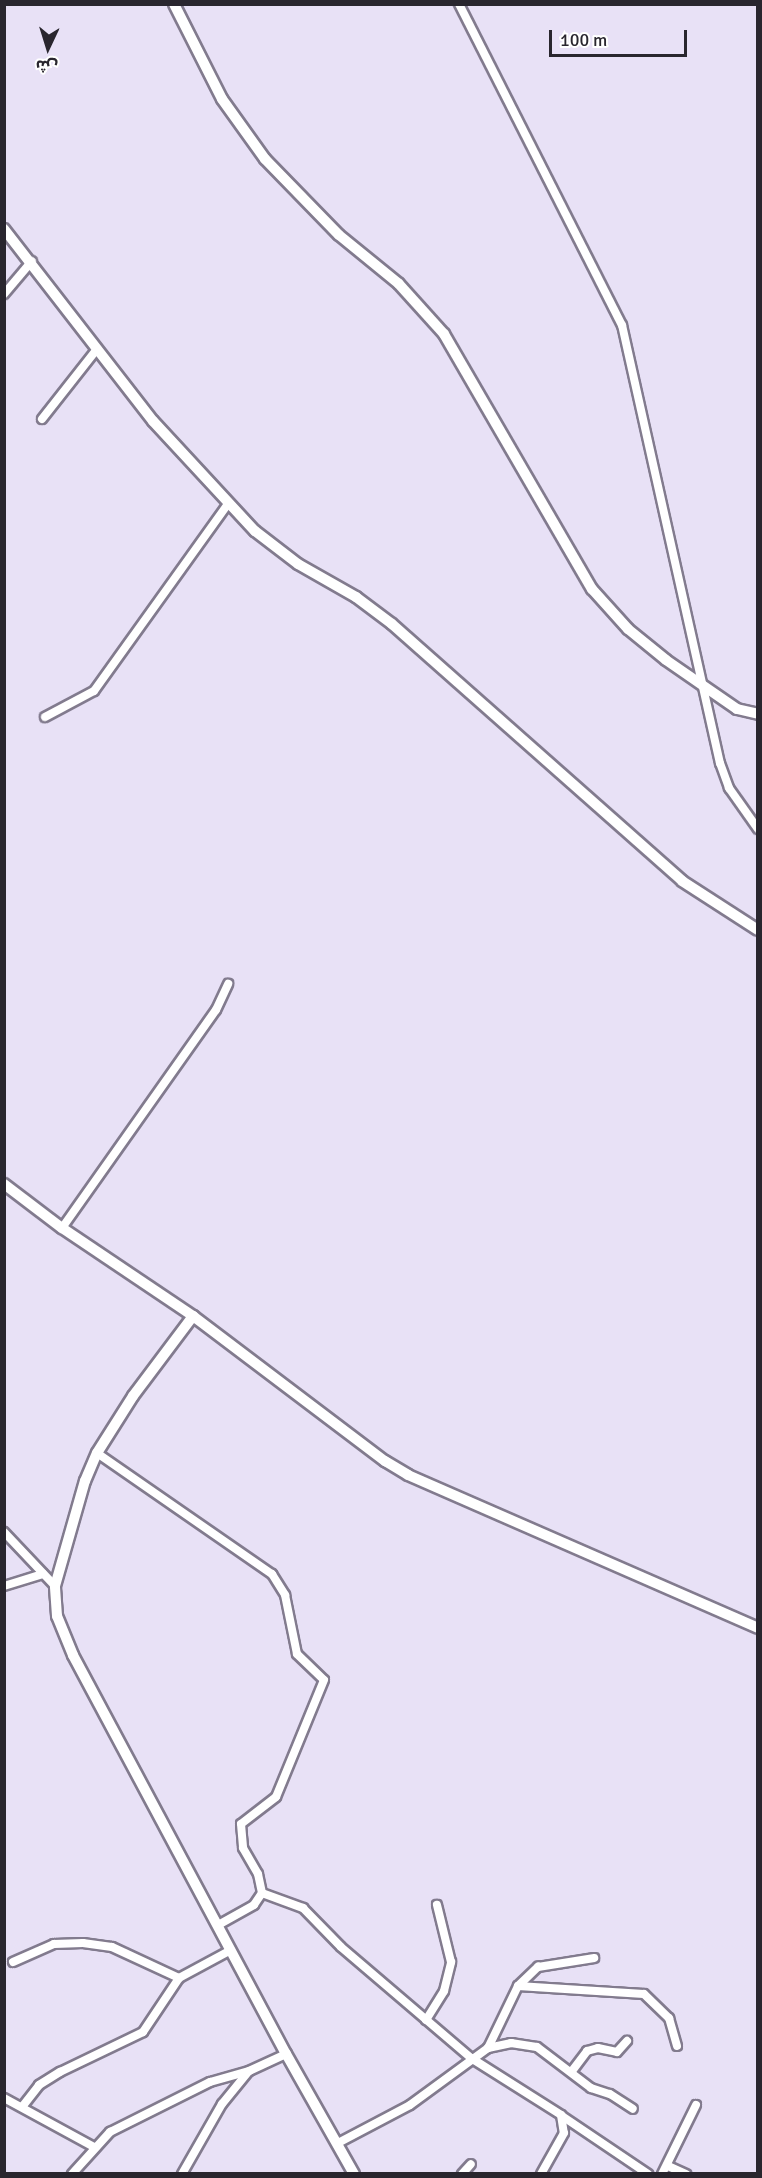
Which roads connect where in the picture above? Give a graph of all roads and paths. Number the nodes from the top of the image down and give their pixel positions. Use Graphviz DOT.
graph roads {
  1 [pos="174,4"];
  2 [pos="459,4"];
  3 [pos="4,229"];
  4 [pos="32,261"];
  5 [pos="4,294"];
  6 [pos="97,350"];
  7 [pos="42,419"];
  8 [pos="228,504"];
  9 [pos="700,684"];
  10 [pos="758,714"];
  11 [pos="45,717"];
  12 [pos="758,829"];
  13 [pos="758,930"];
  14 [pos="228,984"];
  15 [pos="4,1184"];
  16 [pos="62,1228"];
  17 [pos="193,1316"];
  18 [pos="97,1453"];
  19 [pos="4,1532"];
  20 [pos="43,1574"];
  21 [pos="4,1586"];
  22 [pos="55,1586"];
  23 [pos="758,1628"];
  24 [pos="262,1893"];
  25 [pos="437,1905"];
  26 [pos="218,1925"];
  27 [pos="231,1950"];
  28 [pos="594,1958"];
  29 [pos="13,1962"];
  30 [pos="179,1978"];
  31 [pos="518,1986"];
  32 [pos="426,2020"];
  33 [pos="627,2041"];
  34 [pos="677,2046"];
  35 [pos="488,2048"];
  36 [pos="286,2054"];
  37 [pos="471,2058"];
  38 [pos="249,2071"];
  39 [pos="572,2071"];
  40 [pos="4,2098"];
  41 [pos="696,2105"];
  42 [pos="22,2107"];
  43 [pos="633,2109"];
  44 [pos="561,2115"];
  45 [pos="338,2143"];
  46 [pos="94,2146"];
  47 [pos="471,2164"];
  48 [pos="668,2166"];
  49 [pos="72,2174"];
  50 [pos="182,2174"];
  51 [pos="354,2174"];
  52 [pos="462,2174"];
  53 [pos="541,2174"];
  54 [pos="648,2174"];
  55 [pos="662,2174"];
  56 [pos="686,2174"];
  1 -- 9 [label="street"];
  2 -- 9 [label="street"];
  3 -- 4 [label="street"];
  4 -- 5 [label="street"];
  4 -- 6 [label="street"];
  6 -- 7 [label="street"];
  6 -- 8 [label="street"];
  8 -- 11 [label="street"];
  8 -- 13 [label="street"];
  9 -- 10 [label="street"];
  9 -- 12 [label="street"];
  14 -- 16 [label="street"];
  15 -- 16 [label="street"];
  16 -- 17 [label="street"];
  17 -- 18 [label="street"];
  17 -- 23 [label="street"];
  18 -- 22 [label="street"];
  18 -- 24 [label="street"];
  19 -- 20 [label="street"];
  20 -- 21 [label="street"];
  20 -- 22 [label="street"];
  22 -- 26 [label="street"];
  24 -- 26 [label="street"];
  24 -- 32 [label="street"];
  25 -- 32 [label="street"];
  26 -- 27 [label="street"];
  27 -- 30 [label="street"];
  27 -- 36 [label="street"];
  28 -- 31 [label="street"];
  29 -- 30 [label="street"];
  30 -- 42 [label="street"];
  31 -- 34 [label="street"];
  31 -- 35 [label="street"];
  32 -- 37 [label="street"];
  33 -- 39 [label="street"];
  35 -- 37 [label="street"];
  35 -- 39 [label="street"];
  36 -- 38 [label="street"];
  36 -- 45 [label="street"];
  37 -- 44 [label="street"];
  37 -- 45 [label="street"];
  38 -- 46 [label="street"];
  38 -- 50 [label="street"];
  39 -- 43 [label="street"];
  40 -- 42 [label="street"];
  41 -- 48 [label="street"];
  42 -- 46 [label="street"];
  44 -- 53 [label="street"];
  44 -- 54 [label="street"];
  45 -- 51 [label="street"];
  46 -- 49 [label="street"];
  47 -- 52 [label="street"];
  48 -- 55 [label="street"];
  48 -- 56 [label="street"];
}
